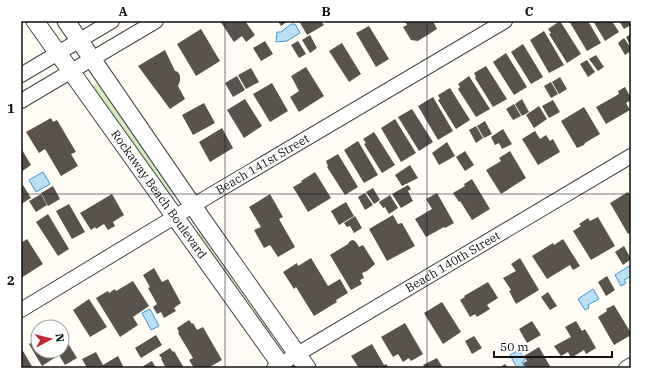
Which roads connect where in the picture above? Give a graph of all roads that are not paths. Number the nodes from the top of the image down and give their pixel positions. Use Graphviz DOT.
graph roads {
  1 [pos="35,21"];
  2 [pos="66,21"];
  3 [pos="112,21"];
  4 [pos="156,21"];
  5 [pos="505,21"];
  6 [pos="79,40"];
  7 [pos="58,53"];
  8 [pos="92,59"];
  9 [pos="71,71"];
  10 [pos="21,75"];
  11 [pos="21,101"];
  12 [pos="631,156"];
  13 [pos="193,206"];
  14 [pos="175,217"];
  15 [pos="21,310"];
  16 [pos="302,361"];
  17 [pos="631,365"];
  18 [pos="279,367"];
  19 [pos="626,368"];
  1 -- 7 [label="street, Rockaway Beach Boulevard"];
  2 -- 6 [label="street, Rockaway Beach Boulevard"];
  3 -- 6 [label="street"];
  4 -- 8 [label="street"];
  5 -- 13 [label="street, Beach 141st Street"];
  6 -- 7 [label="street"];
  6 -- 8 [label="street, Rockaway Beach Boulevard"];
  7 -- 9 [label="street, Rockaway Beach Boulevard"];
  7 -- 10 [label="street"];
  8 -- 9 [label="street"];
  8 -- 13 [label="street, Rockaway Beach Boulevard"];
  9 -- 11 [label="street"];
  9 -- 14 [label="street, Rockaway Beach Boulevard"];
  12 -- 16 [label="street, Beach 140th Street"];
  13 -- 14 [label="street, Beach 141st Street"];
  13 -- 16 [label="street, Rockaway Beach Boulevard"];
  14 -- 15 [label="street, Beach 141st Street"];
  14 -- 18 [label="street, Rockaway Beach Boulevard"];
  16 -- 18 [label="street, Beach 140th Street"];
  17 -- 19 [label="street"];
}
